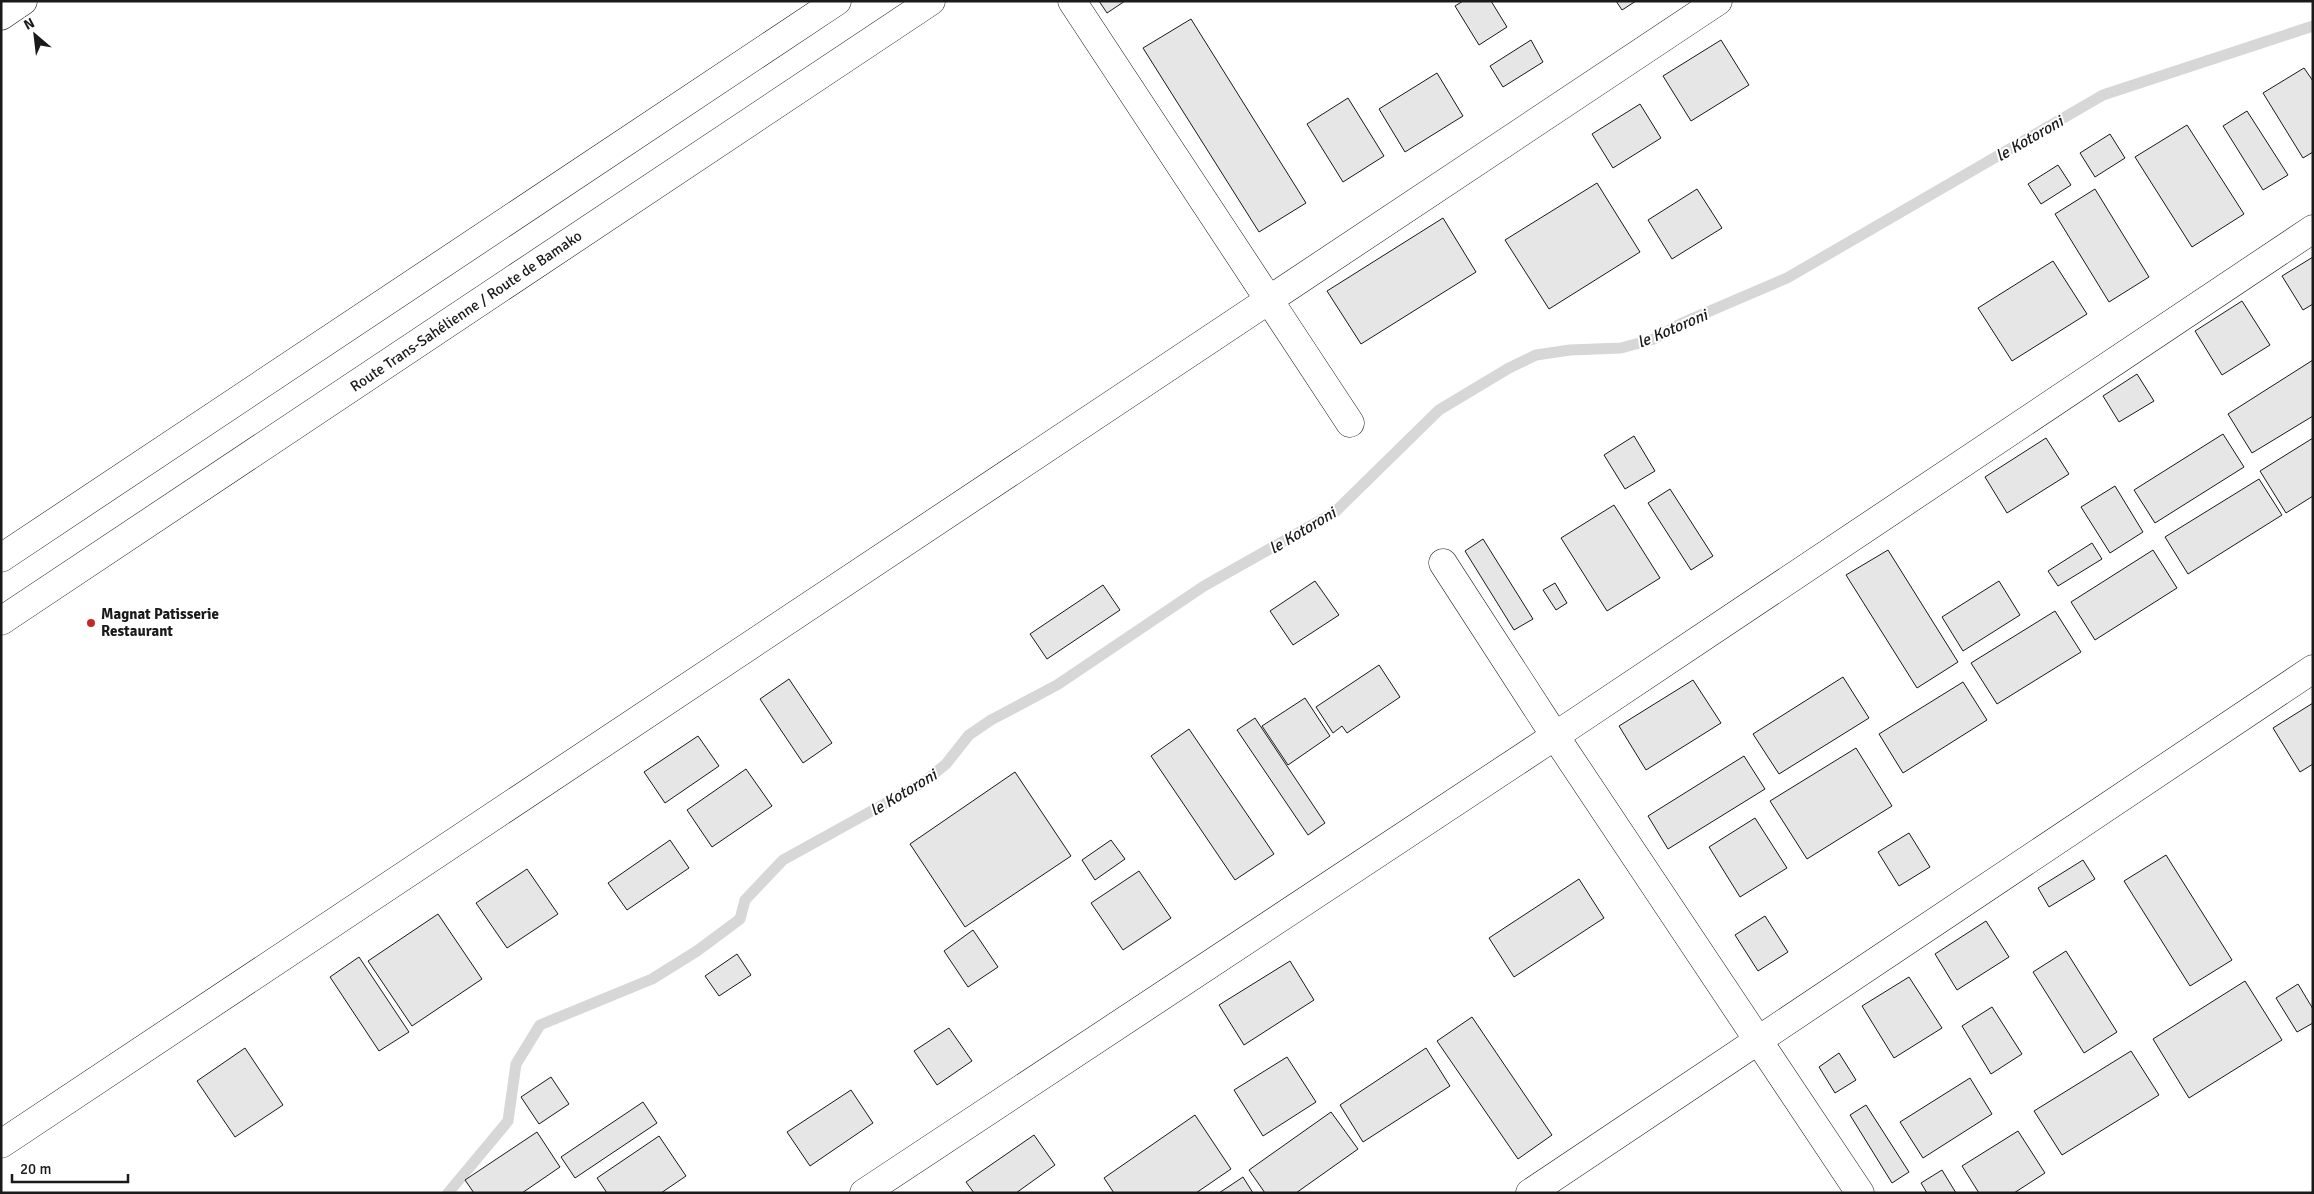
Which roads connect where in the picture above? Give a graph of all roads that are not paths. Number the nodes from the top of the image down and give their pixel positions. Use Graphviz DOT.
graph roads {
  1 [pos="23,1"];
  2 [pos="837,1"];
  3 [pos="931,1"];
  4 [pos="1072,1"];
  5 [pos="1718,1"];
  6 [pos="1,16"];
  7 [pos="2313,229"];
  8 [pos="1270,298"];
  9 [pos="1350,422"];
  10 [pos="1,558"];
  11 [pos="1443,563"];
  12 [pos="1,621"];
  13 [pos="2313,669"];
  14 [pos="1555,736"];
  15 [pos="1758,1039"];
  16 [pos="1,1144"];
  17 [pos="864,1193"];
  18 [pos="1530,1193"];
  19 [pos="1860,1193"];
  1 -- 6 [label="main road"];
  2 -- 10 [label="main road"];
  3 -- 12 [label="main road, Route Trans-Sahélienne / Route de Bamako"];
  4 -- 8 [label="main road"];
  5 -- 8 [label="main road"];
  7 -- 14 [label="main road"];
  8 -- 9 [label="main road"];
  8 -- 16 [label="main road"];
  11 -- 14 [label="main road"];
  13 -- 15 [label="main road"];
  14 -- 15 [label="main road"];
  14 -- 17 [label="main road"];
  15 -- 18 [label="main road"];
  15 -- 19 [label="main road"];
}
